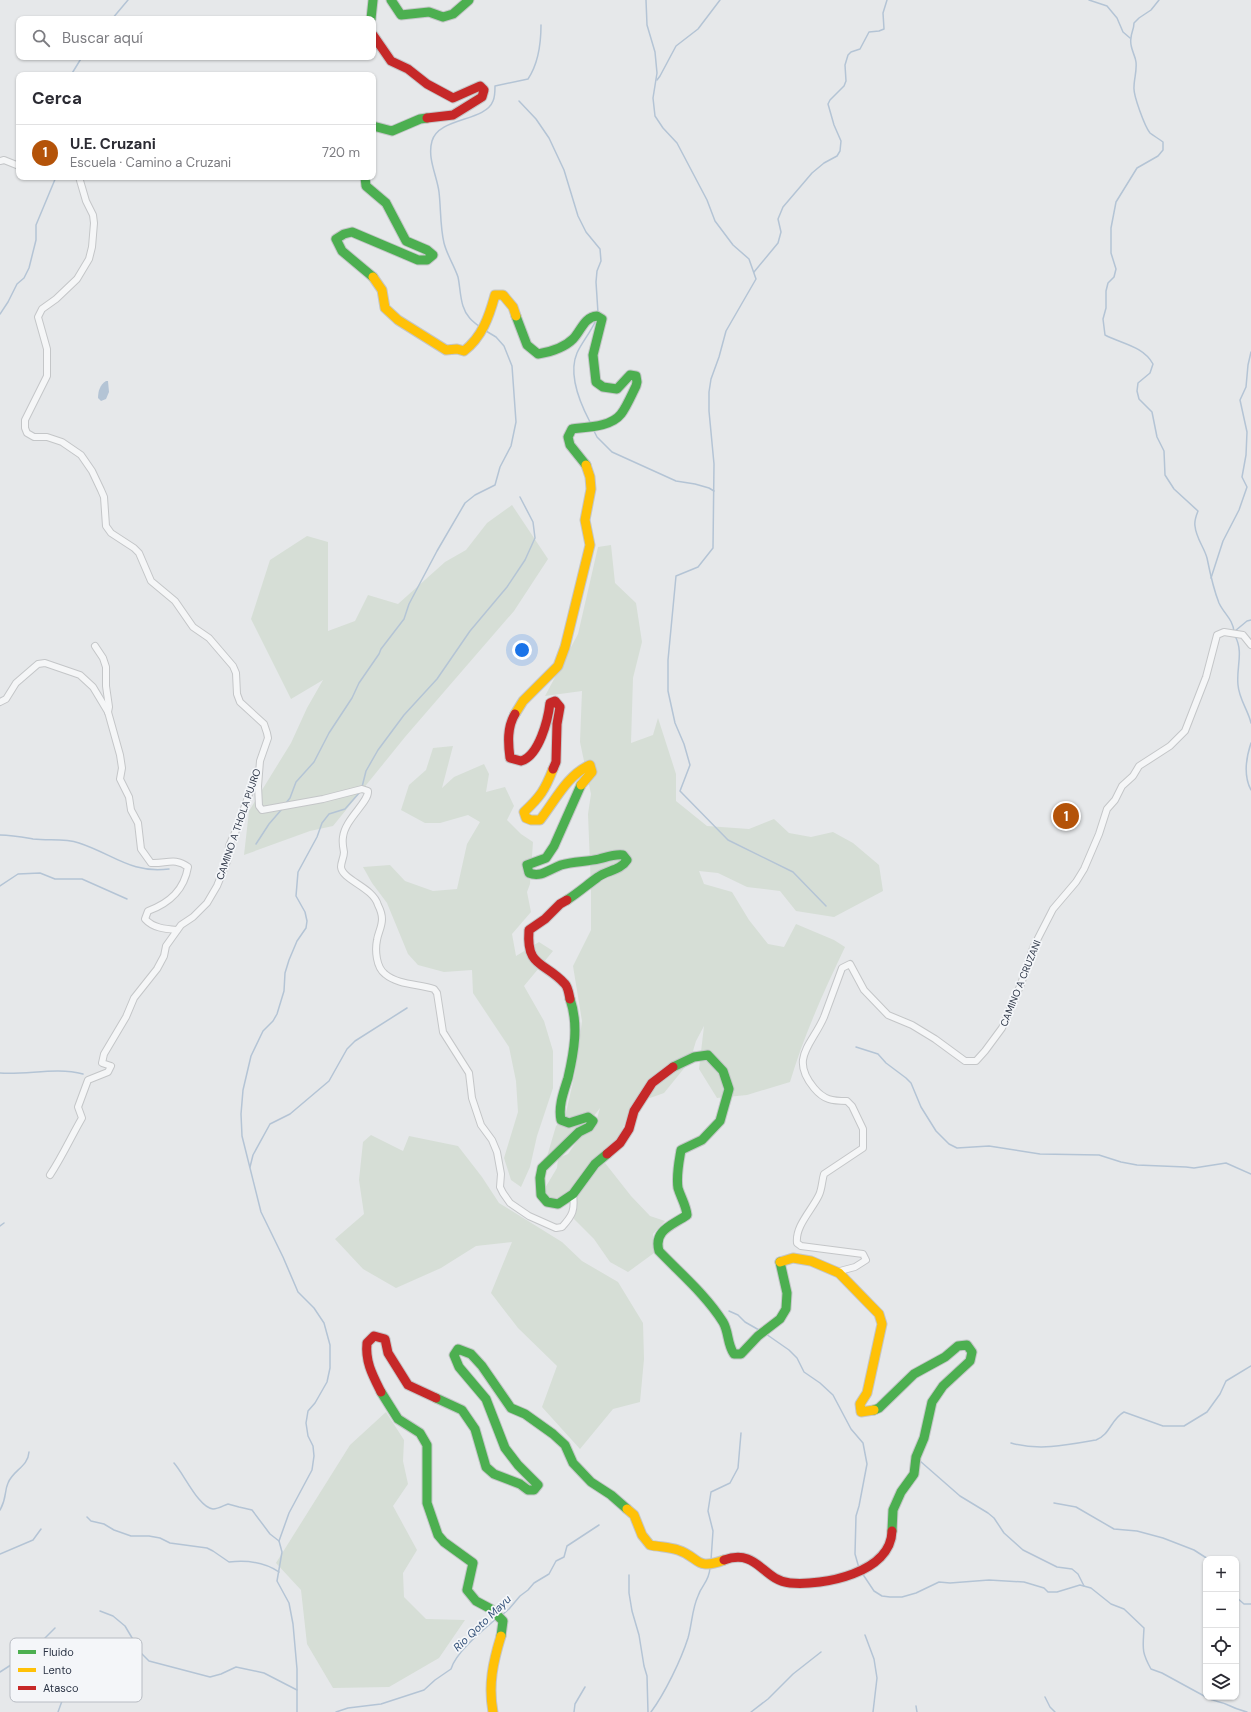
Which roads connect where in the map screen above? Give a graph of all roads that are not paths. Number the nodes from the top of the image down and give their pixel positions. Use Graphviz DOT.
graph roads {
  1 [pos="373,0"];
  2 [pos="391,0"];
  3 [pos="469,0"];
  4 [pos="371,16"];
  5 [pos="376,40"];
  6 [pos="376,127"];
  7 [pos="0,161"];
  8 [pos="16,165"];
  9 [pos="79,180"];
  10 [pos="365,180"];
  11 [pos="1251,645"];
  12 [pos="95,646"];
  13 [pos="0,702"];
  14 [pos="108,712"];
  15 [pos="260,764"];
  16 [pos="177,930"];
  17 [pos="50,1175"];
  18 [pos="573,1194"];
  19 [pos="839,1272"];
  20 [pos="493,1712"];
  1 -- 4 [label="main road"];
  2 -- 3 [label="main road"];
  5 -- 6 [label="main road"];
  7 -- 8 [label="street"];
  9 -- 15 [label="street"];
  10 -- 18 [label="main road"];
  11 -- 19 [label="street, CAMINO A CRUZANI"];
  12 -- 14 [label="street"];
  13 -- 14 [label="street"];
  14 -- 16 [label="street"];
  15 -- 16 [label="street, CAMINO A THOLA PUJRO"];
  15 -- 18 [label="street"];
  16 -- 17 [label="street, CAMINO A THOLA PUJRO"];
  18 -- 19 [label="main road"];
  19 -- 20 [label="main road"];
}
